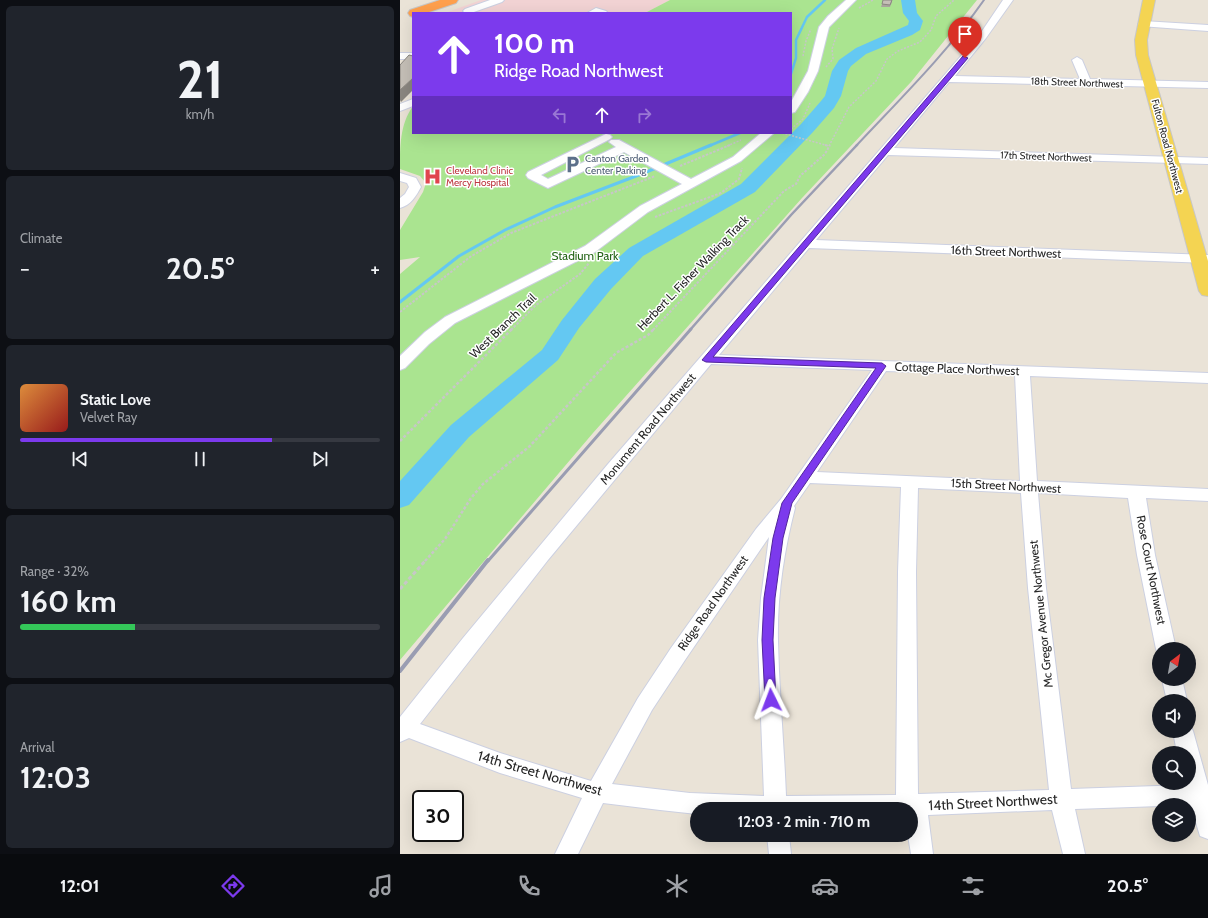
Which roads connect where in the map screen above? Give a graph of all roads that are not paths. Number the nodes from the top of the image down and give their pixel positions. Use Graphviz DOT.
graph roads {
  1 [pos="425,0"];
  2 [pos="452,0"];
  3 [pos="499,0"];
  4 [pos="851,0"];
  5 [pos="1008,0"];
  6 [pos="1149,0"];
  7 [pos="468,8"];
  8 [pos="412,12"];
  9 [pos="418,12"];
  10 [pos="436,12"];
  11 [pos="1144,24"];
  12 [pos="1208,28"];
  13 [pos="400,56"];
  14 [pos="412,56"];
  15 [pos="1077,60"];
  16 [pos="400,63"];
  17 [pos="412,63"];
  18 [pos="947,79"];
  19 [pos="1086,82"];
  20 [pos="1151,84"];
  21 [pos="1208,85"];
  22 [pos="412,102"];
  23 [pos="400,108"];
  24 [pos="792,109"];
  25 [pos="767,134"];
  26 [pos="602,135"];
  27 [pos="625,147"];
  28 [pos="884,151"];
  29 [pos="1172,160"];
  30 [pos="1208,161"];
  31 [pos="400,177"];
  32 [pos="691,184"];
  33 [pos="400,204"];
  34 [pos="805,244"];
  35 [pos="1203,258"];
  36 [pos="1208,291"];
  37 [pos="706,360"];
  38 [pos="400,365"];
  39 [pos="882,366"];
  40 [pos="1022,372"];
  41 [pos="1208,378"];
  42 [pos="804,477"];
  43 [pos="910,482"];
  44 [pos="1028,487"];
  45 [pos="1136,492"];
  46 [pos="1208,495"];
  47 [pos="787,503"];
  48 [pos="1165,642"];
  49 [pos="402,730"];
  50 [pos="1196,776"];
  51 [pos="597,792"];
  52 [pos="1203,795"];
  53 [pos="1060,799"];
  54 [pos="693,802"];
  55 [pos="776,802"];
  56 [pos="911,802"];
  57 [pos="918,805"];
  58 [pos="1208,828"];
  59 [pos="918,836"];
  60 [pos="779,842"];
  61 [pos="566,854"];
  62 [pos="780,854"];
  63 [pos="922,854"];
  64 [pos="1074,854"];
  1 -- 8 [label="highway"];
  2 -- 9 [label="highway"];
  3 -- 7 [label="street"];
  4 -- 24 [label="street"];
  5 -- 18 [label="street, Monument Road Northwest"];
  6 -- 11 [label="main road, Fulton Road Northwest"];
  7 -- 10 [label="highway"];
  11 -- 12 [label="street"];
  11 -- 20 [label="main road, Fulton Road Northwest"];
  13 -- 14 [label="street"];
  15 -- 19 [label="street"];
  16 -- 17 [label="street"];
  18 -- 19 [label="street, 18th Street Northwest"];
  18 -- 28 [label="street, Monument Road Northwest"];
  19 -- 20 [label="street, 18th Street Northwest"];
  20 -- 21 [label="street, 18th Street Northwest"];
  20 -- 29 [label="main road, Fulton Road Northwest"];
  22 -- 23 [label="street"];
  25 -- 32 [label="street"];
  26 -- 27 [label="street"];
  26 -- 27 [label="street"];
  27 -- 32 [label="street"];
  28 -- 29 [label="street, 17th Street Northwest"];
  28 -- 34 [label="street, Monument Road Northwest"];
  29 -- 30 [label="street, 17th Street Northwest"];
  29 -- 35 [label="main road, Fulton Road Northwest"];
  31 -- 33 [label="street"];
  32 -- 38 [label="street"];
  34 -- 35 [label="street, 16th Street Northwest"];
  34 -- 37 [label="street, Monument Road Northwest"];
  35 -- 36 [label="main road, Fulton Road Northwest"];
  37 -- 39 [label="street, Cottage Place Northwest"];
  37 -- 49 [label="street, Monument Road Northwest"];
  39 -- 40 [label="street, Cottage Place Northwest"];
  39 -- 42 [label="street, Ridge Road Northwest"];
  40 -- 41 [label="street, Cottage Place Northwest"];
  40 -- 44 [label="street, Mc Gregor Avenue Northwest"];
  42 -- 43 [label="street, 15th Street Northwest"];
  42 -- 47 [label="street, Ridge Road Northwest"];
  43 -- 44 [label="street, 15th Street Northwest"];
  43 -- 56 [label="street"];
  44 -- 45 [label="street, 15th Street Northwest"];
  44 -- 53 [label="street, Mc Gregor Avenue Northwest"];
  45 -- 46 [label="street, 15th Street Northwest"];
  45 -- 48 [label="street, Rose Court Northwest"];
  47 -- 51 [label="street, Ridge Road Northwest"];
  47 -- 55 [label="street"];
  49 -- 51 [label="street, 14th Street Northwest"];
  50 -- 52 [label="street"];
  51 -- 54 [label="street, 14th Street Northwest"];
  51 -- 61 [label="street, Ridge Road Northwest"];
  52 -- 53 [label="street, 14th Street Northwest"];
  52 -- 58 [label="street"];
  53 -- 57 [label="street, 14th Street Northwest"];
  53 -- 64 [label="street, Mc Gregor Avenue Northwest"];
  59 -- 63 [label="street"];
  60 -- 62 [label="street"];
}
